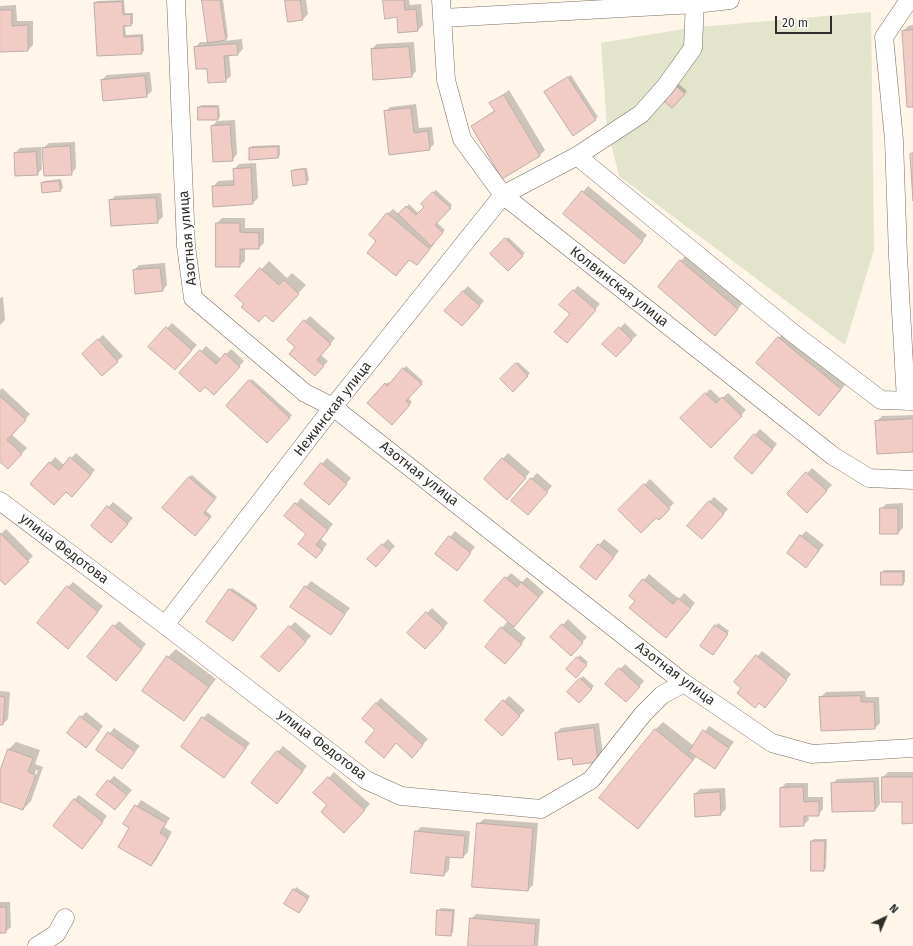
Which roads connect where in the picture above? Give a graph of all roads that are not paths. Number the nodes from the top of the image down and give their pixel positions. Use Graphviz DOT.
graph roads {
  1 [pos="176,0"];
  2 [pos="442,0"];
  3 [pos="730,0"];
  4 [pos="909,0"];
  5 [pos="695,2"];
  6 [pos="443,18"];
  7 [pos="577,156"];
  8 [pos="503,195"];
  9 [pos="905,256"];
  10 [pos="910,401"];
  11 [pos="333,407"];
  12 [pos="913,480"];
  13 [pos="0,501"];
  14 [pos="165,625"];
  15 [pos="684,683"];
  16 [pos="913,748"];
  17 [pos="65,918"];
  18 [pos="38,946"];
  1 -- 11 [label="street, Азотная улица"];
  2 -- 6 [label="street, Колвинская улица"];
  3 -- 5 [label="street"];
  4 -- 9 [label="street"];
  5 -- 6 [label="street"];
  5 -- 7 [label="street"];
  6 -- 8 [label="street, Колвинская улица"];
  7 -- 8 [label="street"];
  7 -- 10 [label="street"];
  8 -- 11 [label="street, Нежинская улица"];
  8 -- 12 [label="street, Колвинская улица"];
  9 -- 10 [label="street"];
  11 -- 14 [label="street, Нежинская улица"];
  11 -- 15 [label="street, Азотная улица"];
  13 -- 14 [label="street, улица Федотова"];
  14 -- 15 [label="street, улица Федотова"];
  15 -- 16 [label="street, Азотная улица"];
  17 -- 18 [label="street"];
}
